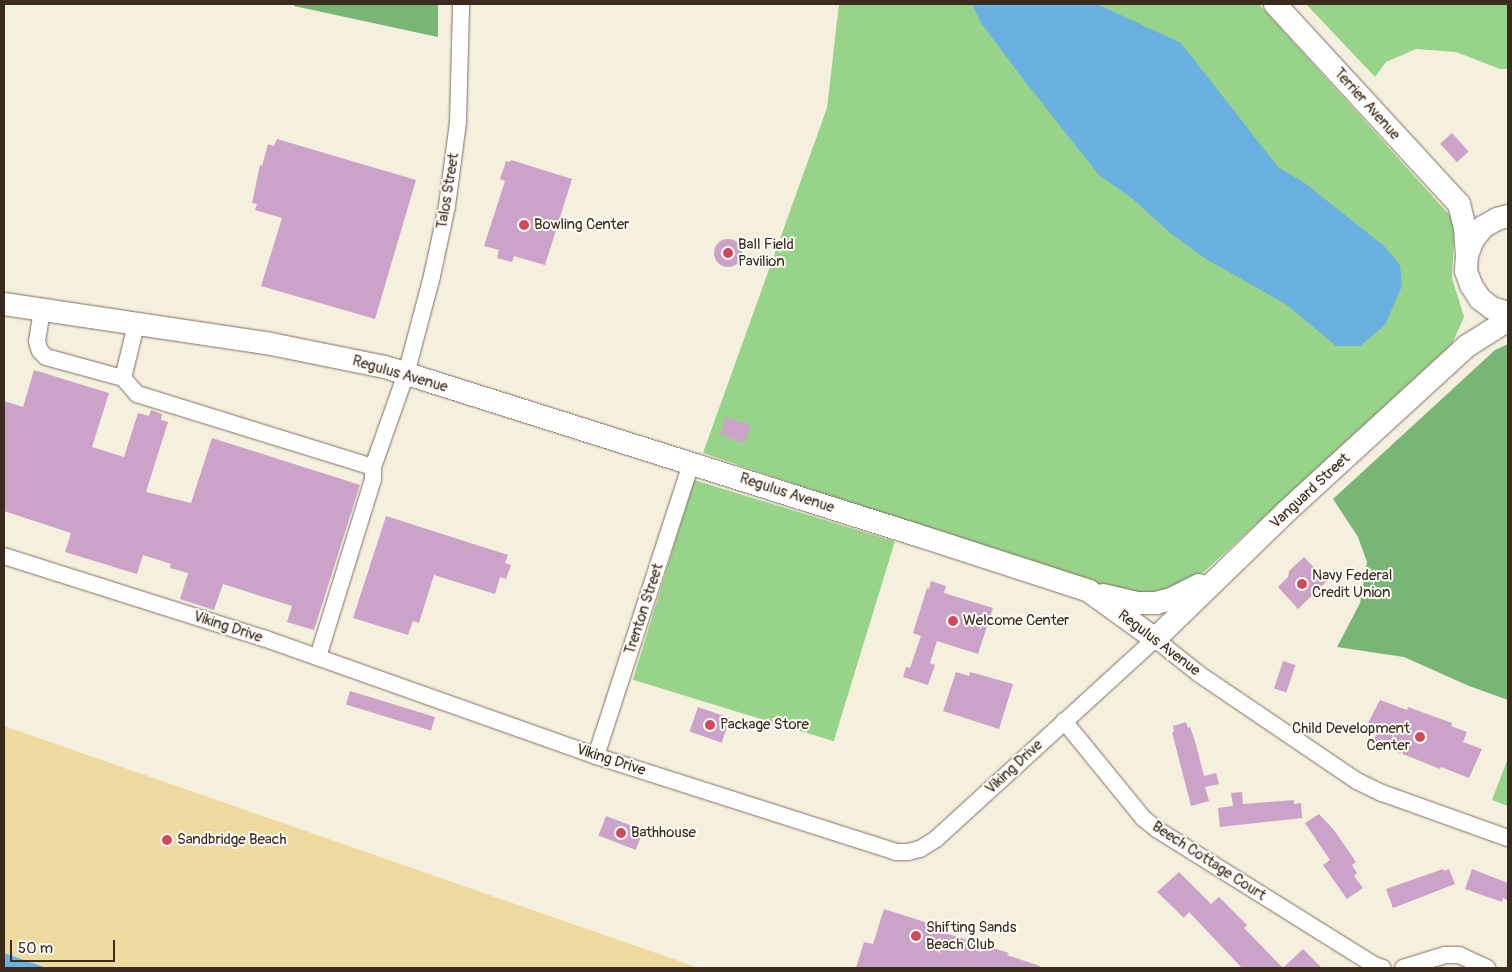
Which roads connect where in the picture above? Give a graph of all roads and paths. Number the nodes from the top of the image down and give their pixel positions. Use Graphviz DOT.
graph roads {
  1 [pos="461,4"];
  2 [pos="1275,4"];
  3 [pos="1458,204"];
  4 [pos="1508,215"];
  5 [pos="1467,255"];
  6 [pos="1471,286"];
  7 [pos="4,304"];
  8 [pos="42,310"];
  9 [pos="1508,313"];
  10 [pos="1508,320"];
  11 [pos="136,324"];
  12 [pos="1467,346"];
  13 [pos="406,374"];
  14 [pos="123,378"];
  15 [pos="691,463"];
  16 [pos="373,467"];
  17 [pos="4,556"];
  18 [pos="1220,575"];
  19 [pos="1088,592"];
  20 [pos="1155,638"];
  21 [pos="318,657"];
  22 [pos="1064,721"];
  23 [pos="596,756"];
  24 [pos="1508,838"];
  25 [pos="1382,968"];
  26 [pos="1403,968"];
  27 [pos="1487,968"];
  1 -- 13 [label="street, Talos Street"];
  2 -- 3 [label="street, Terrier Avenue"];
  3 -- 4 [label="street"];
  3 -- 5 [label="street, Terrier Avenue"];
  4 -- 5 [label="street"];
  5 -- 6 [label="street, Terrier Avenue"];
  6 -- 9 [label="street"];
  6 -- 12 [label="street, Vanguard Street"];
  7 -- 8 [label="street, Regulus Avenue"];
  8 -- 11 [label="street, Regulus Avenue"];
  8 -- 14 [label="street"];
  10 -- 12 [label="street, Vanguard Street"];
  11 -- 13 [label="street, Regulus Avenue"];
  11 -- 14 [label="street"];
  12 -- 18 [label="street, Vanguard Street"];
  13 -- 15 [label="street, Regulus Avenue"];
  13 -- 16 [label="street, Talos Street"];
  14 -- 16 [label="street"];
  15 -- 19 [label="street, Regulus Avenue"];
  15 -- 23 [label="street, Trenton Street"];
  16 -- 21 [label="street, Talos Street"];
  17 -- 21 [label="street, Viking Drive"];
  18 -- 19 [label="street"];
  18 -- 20 [label="street, Vanguard Street"];
  19 -- 20 [label="street, Regulus Avenue"];
  20 -- 22 [label="street, Viking Drive"];
  20 -- 24 [label="street, Regulus Avenue"];
  21 -- 23 [label="street, Viking Drive"];
  22 -- 23 [label="street, Viking Drive"];
  22 -- 25 [label="street, Beech Cottage Court"];
  26 -- 27 [label="street"];
}
